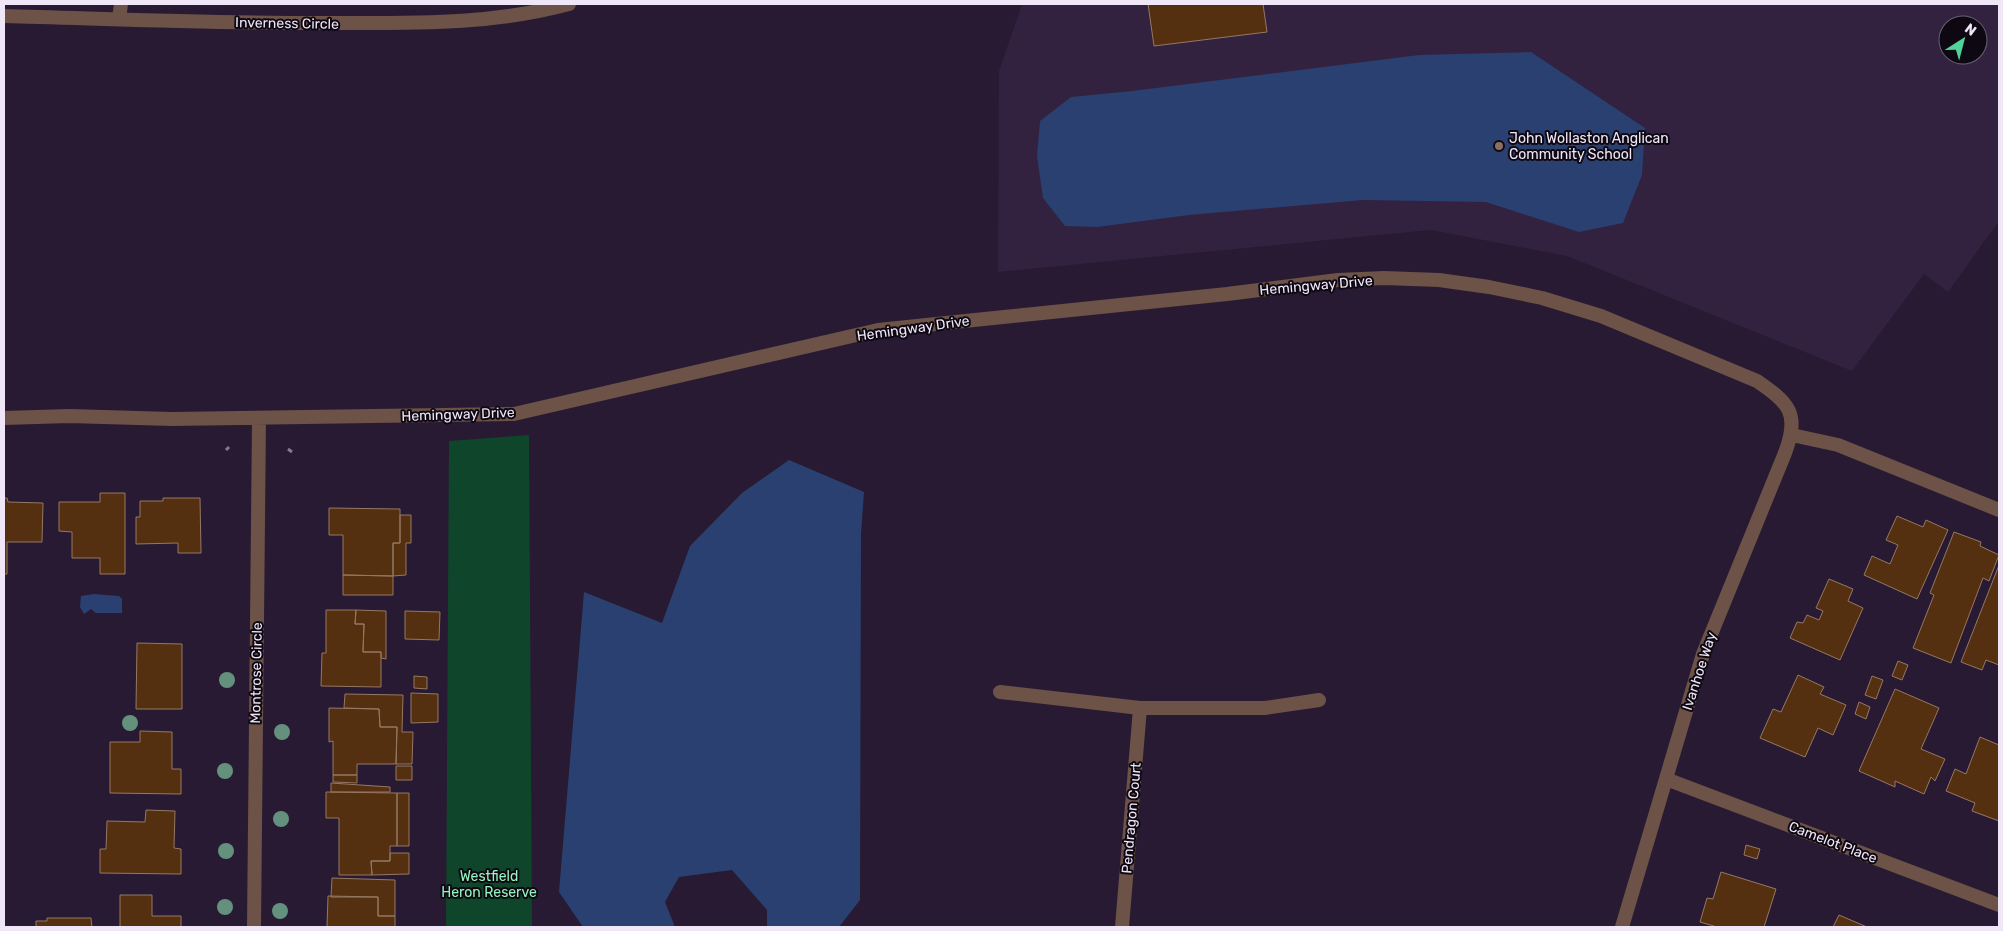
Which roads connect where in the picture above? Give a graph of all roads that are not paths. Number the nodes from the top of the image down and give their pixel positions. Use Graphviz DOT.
graph roads {
  1 [pos="120,4"];
  2 [pos="569,4"];
  3 [pos="4,16"];
  4 [pos="119,19"];
  5 [pos="4,418"];
  6 [pos="259,418"];
  7 [pos="1792,428"];
  8 [pos="1999,510"];
  9 [pos="1000,692"];
  10 [pos="1319,700"];
  11 [pos="1140,708"];
  12 [pos="1666,779"];
  13 [pos="1999,905"];
  14 [pos="254,927"];
  15 [pos="1122,927"];
  16 [pos="1622,927"];
  1 -- 4 [label="street"];
  2 -- 4 [label="street, Inverness Circle"];
  3 -- 4 [label="street, Inverness Circle"];
  5 -- 6 [label="street, Hemingway Drive"];
  6 -- 7 [label="street, Hemingway Drive"];
  6 -- 14 [label="street, Montrose Circle"];
  7 -- 8 [label="street"];
  7 -- 12 [label="street, Ivanhoe Way"];
  9 -- 11 [label="street"];
  10 -- 11 [label="street"];
  11 -- 15 [label="street, Pendragon Court"];
  12 -- 13 [label="street, Camelot Place"];
  12 -- 16 [label="street, Ivanhoe Way"];
}
